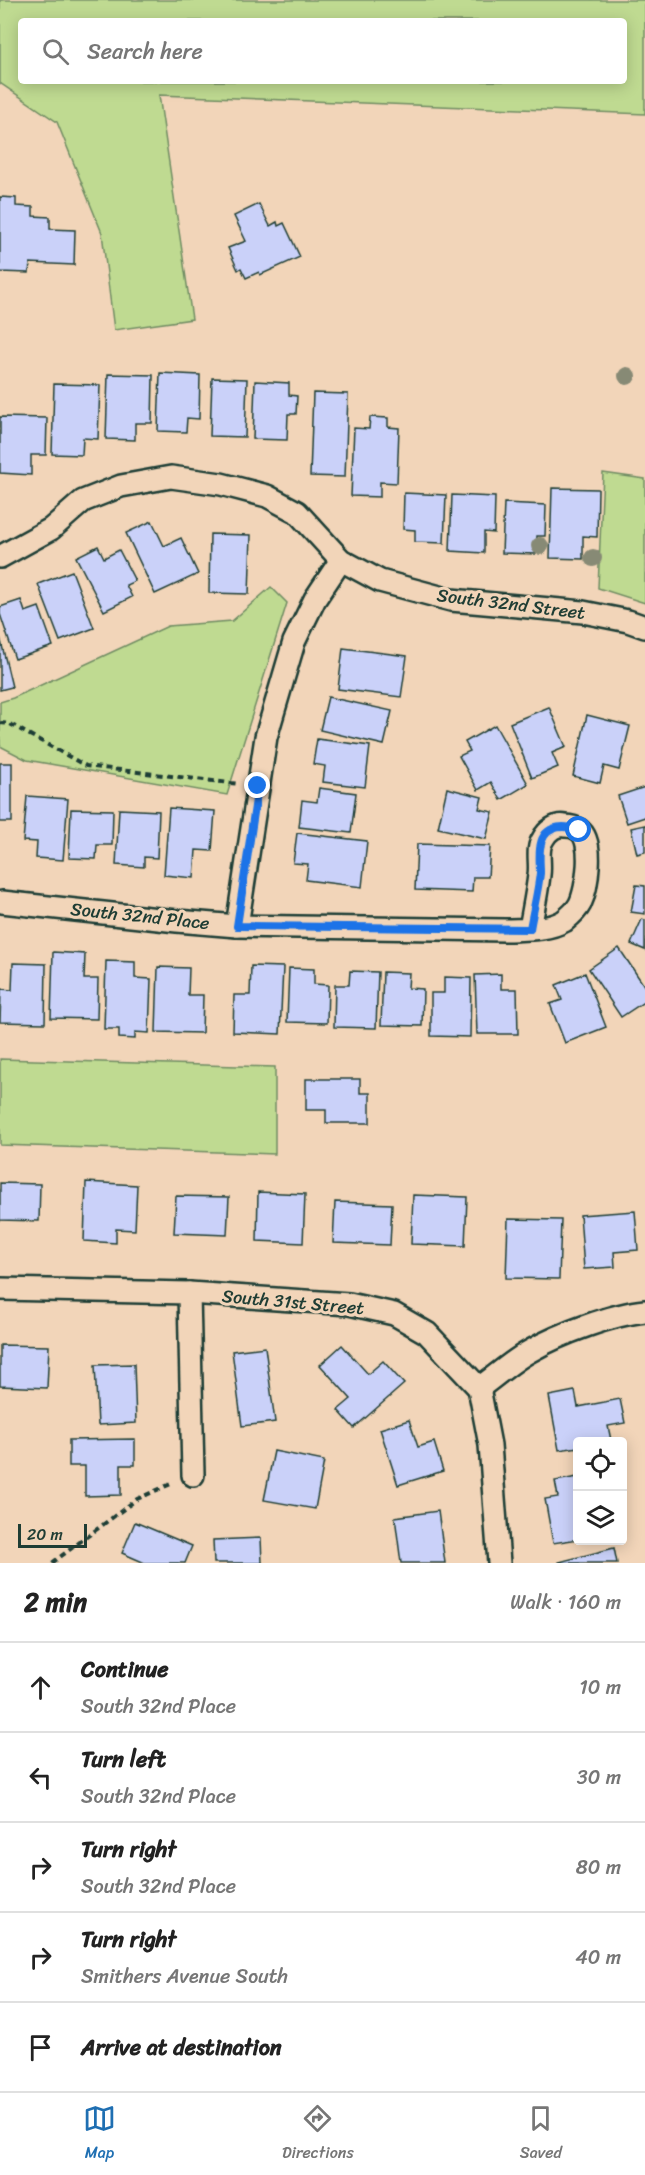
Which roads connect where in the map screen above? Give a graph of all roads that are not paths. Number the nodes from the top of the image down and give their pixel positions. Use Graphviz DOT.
graph roads {
  1 [pos="0,557"];
  2 [pos="341,560"];
  3 [pos="645,627"];
  4 [pos="1,900"];
  5 [pos="237,926"];
  6 [pos="530,929"];
  7 [pos="0,1289"];
  8 [pos="189,1293"];
  9 [pos="645,1311"];
  10 [pos="479,1388"];
  11 [pos="194,1475"];
  12 [pos="499,1563"];
  1 -- 2 [label="street, South 32nd Street"];
  2 -- 3 [label="street, South 32nd Street"];
  2 -- 5 [label="street"];
  4 -- 5 [label="street, South 32nd Place"];
  5 -- 6 [label="street, South 32nd Place"];
  6 -- 6 [label="street, South 32nd Place"];
  7 -- 8 [label="street, South 31st Street"];
  8 -- 10 [label="street, South 31st Street"];
  8 -- 11 [label="street"];
  9 -- 10 [label="street"];
  10 -- 12 [label="street"];
}
